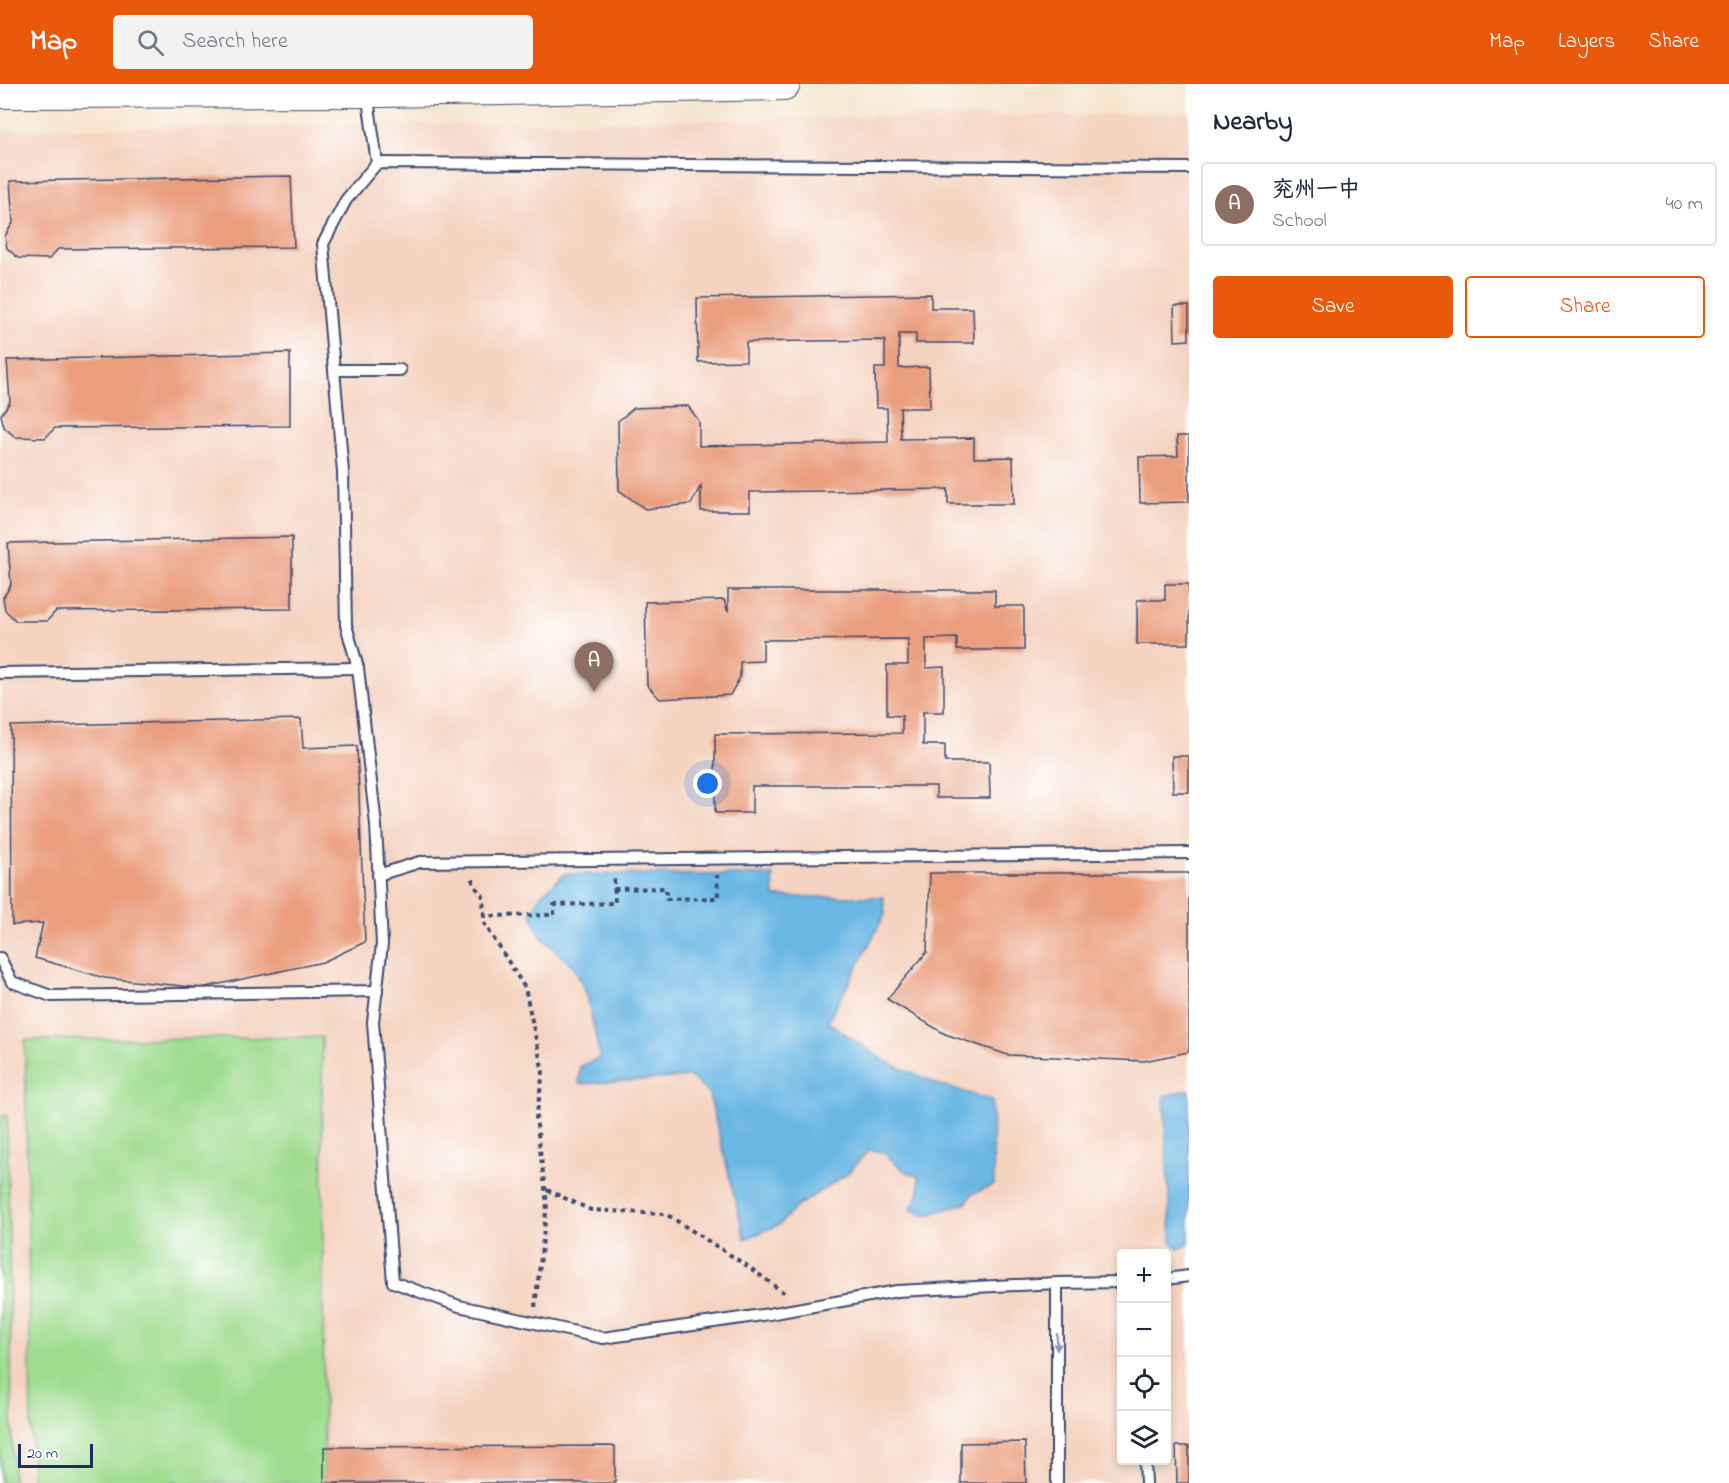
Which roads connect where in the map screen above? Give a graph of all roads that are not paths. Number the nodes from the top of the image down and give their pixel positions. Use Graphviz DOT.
graph roads {
  1 [pos="784,84"];
  2 [pos="284,88"];
  3 [pos="367,91"];
  4 [pos="0,92"];
  5 [pos="377,163"];
  6 [pos="1189,168"];
  7 [pos="334,369"];
  8 [pos="400,370"];
  9 [pos="358,668"];
  10 [pos="0,674"];
  11 [pos="1189,854"];
  12 [pos="378,875"];
  13 [pos="0,958"];
  14 [pos="376,991"];
  15 [pos="1189,1276"];
  16 [pos="1171,1278"];
  17 [pos="1117,1282"];
  18 [pos="1057,1283"];
  19 [pos="1145,1465"];
  20 [pos="1057,1483"];
  21 [pos="1146,1483"];
  1 -- 3 [label="main road"];
  2 -- 3 [label="main road"];
  2 -- 4 [label="main road"];
  3 -- 5 [label="lane"];
  5 -- 6 [label="lane"];
  5 -- 7 [label="lane"];
  7 -- 8 [label="lane"];
  7 -- 9 [label="lane"];
  9 -- 10 [label="lane"];
  9 -- 12 [label="lane"];
  11 -- 12 [label="lane"];
  12 -- 14 [label="lane"];
  13 -- 14 [label="lane"];
  14 -- 18 [label="lane"];
  15 -- 16 [label="lane"];
  17 -- 18 [label="lane"];
  18 -- 20 [label="lane, one-way"];
  19 -- 21 [label="lane"];
}
